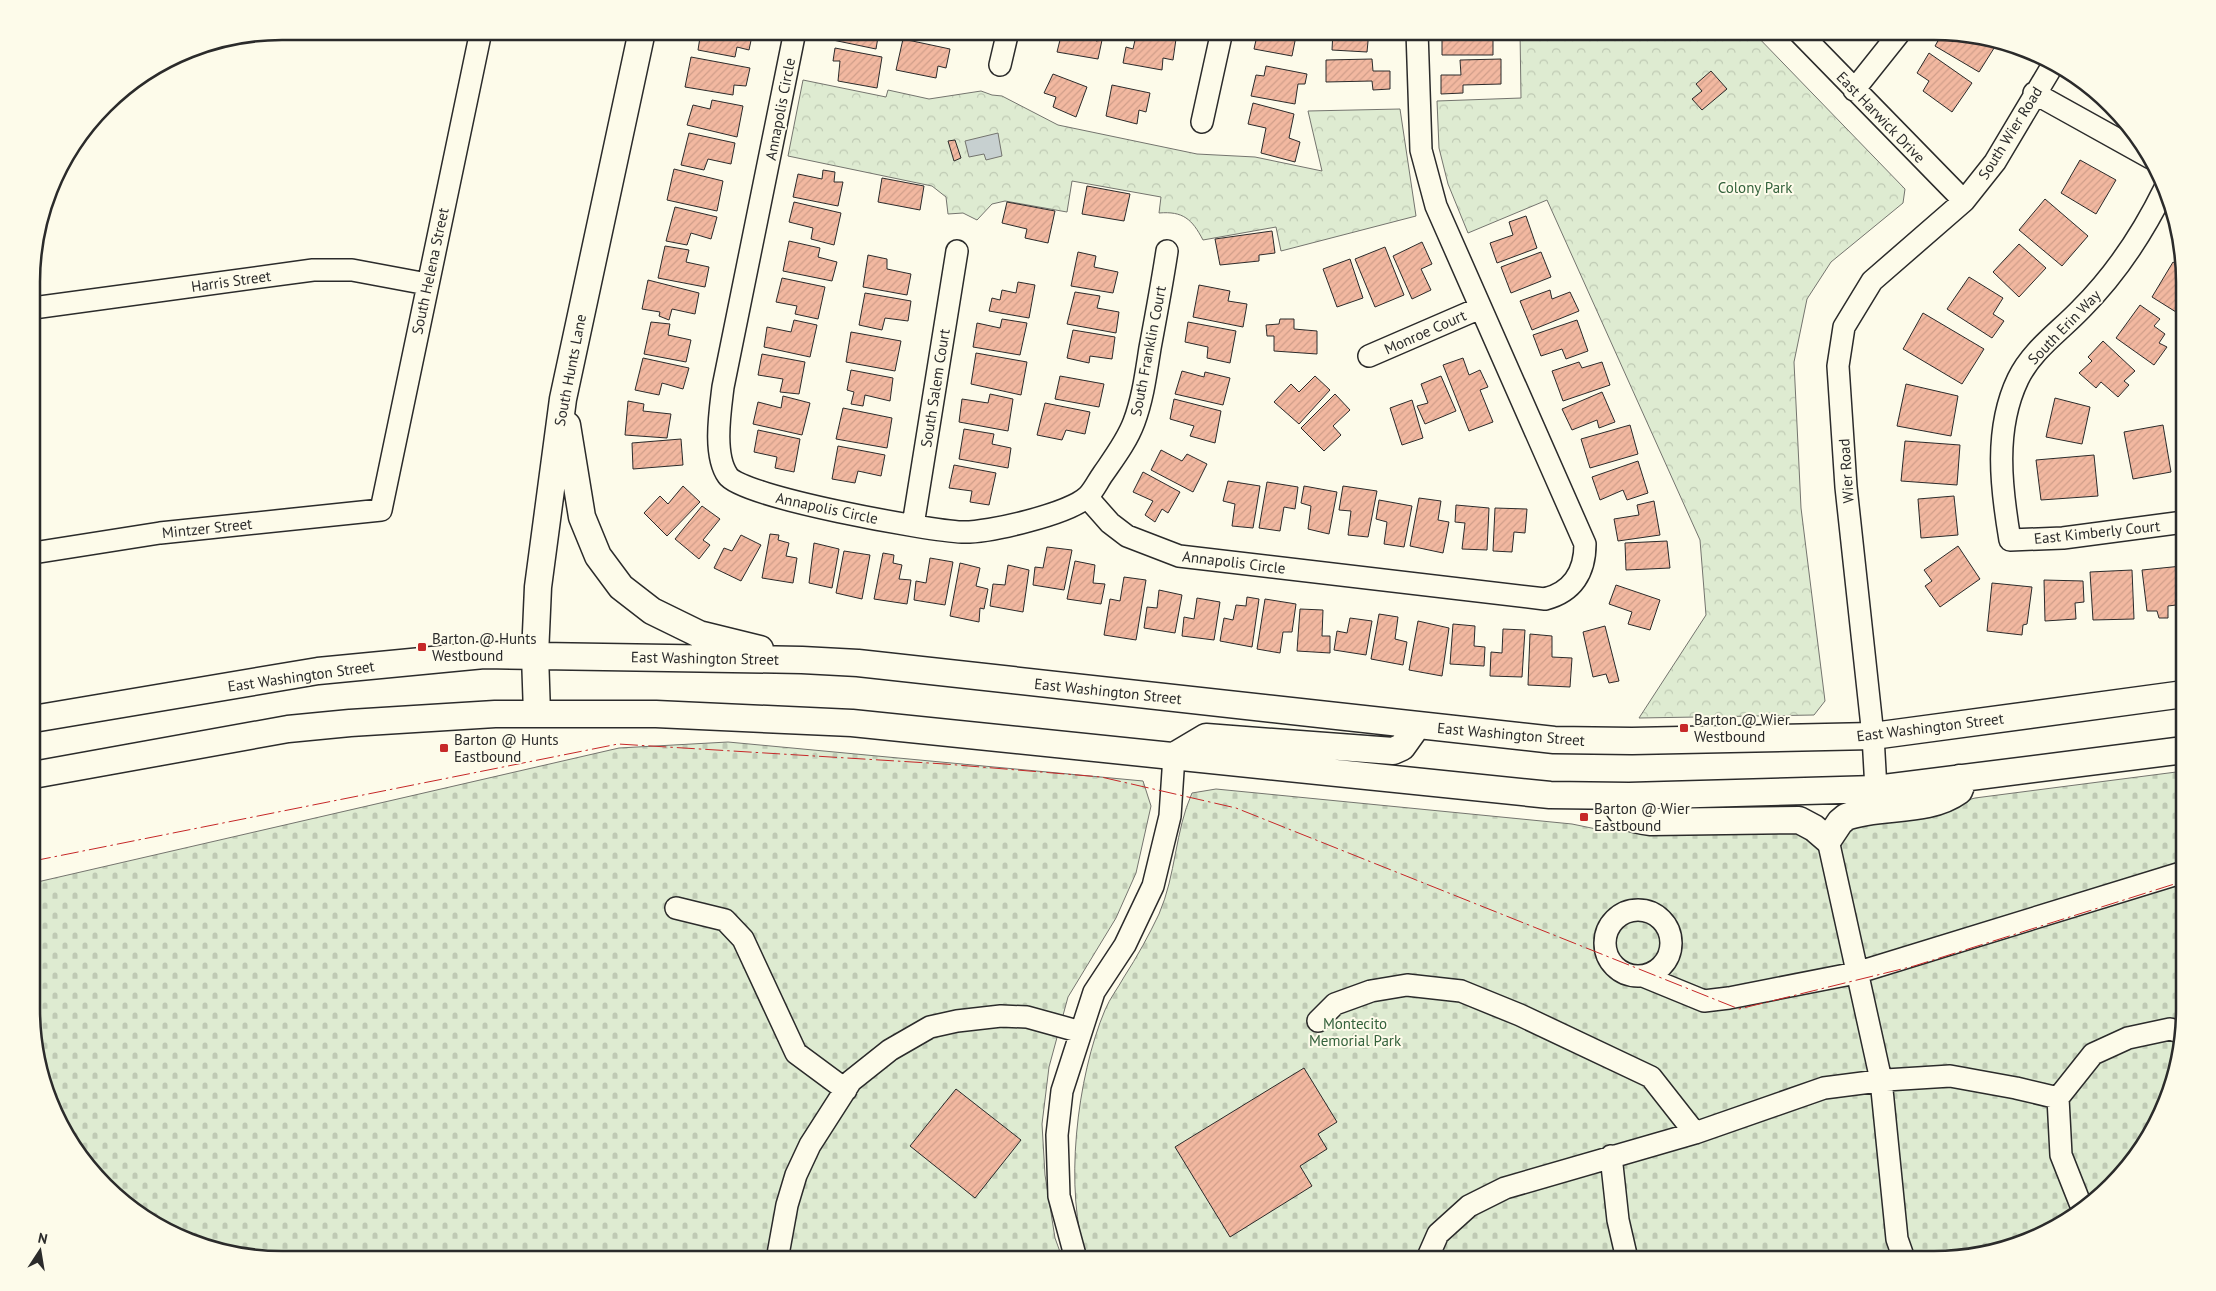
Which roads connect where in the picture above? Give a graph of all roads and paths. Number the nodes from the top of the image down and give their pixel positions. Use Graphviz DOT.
graph roads {
  1 [pos="479,40"];
  2 [pos="640,40"];
  3 [pos="793,40"];
  4 [pos="1006,40"];
  5 [pos="1220,40"];
  6 [pos="1417,40"];
  7 [pos="1807,40"];
  8 [pos="1894,40"];
  9 [pos="1000,65"];
  10 [pos="2049,69"];
  11 [pos="1854,90"];
  12 [pos="2034,93"];
  13 [pos="1202,122"];
  14 [pos="2136,149"];
  15 [pos="2160,197"];
  16 [pos="1964,201"];
  17 [pos="957,251"];
  18 [pos="1167,251"];
  19 [pos="427,284"];
  20 [pos="40,307"];
  21 [pos="1480,308"];
  22 [pos="1369,356"];
  23 [pos="563,399"];
  24 [pos="1087,497"];
  25 [pos="381,510"];
  26 [pos="2176,523"];
  27 [pos="913,525"];
  28 [pos="2010,540"];
  29 [pos="40,552"];
  30 [pos="536,655"];
  31 [pos="802,660"];
  32 [pos="2176,695"];
  33 [pos="537,714"];
  34 [pos="40,718"];
  35 [pos="1417,726"];
  36 [pos="1873,736"];
  37 [pos="2176,751"];
  38 [pos="1174,756"];
  39 [pos="40,774"];
  40 [pos="1960,778"];
  41 [pos="1876,789"];
  42 [pos="1616,796"];
  43 [pos="1828,840"];
  44 [pos="2176,874"];
  45 [pos="676,908"];
  46 [pos="1856,973"];
  47 [pos="1643,976"];
  48 [pos="1318,1021"];
  49 [pos="2175,1030"];
  50 [pos="1081,1032"];
  51 [pos="1880,1080"];
  52 [pos="846,1090"];
  53 [pos="2058,1098"];
  54 [pos="1695,1132"];
  55 [pos="1612,1156"];
  56 [pos="2080,1202"];
  57 [pos="778,1251"];
  58 [pos="1074,1251"];
  59 [pos="1431,1251"];
  60 [pos="1625,1251"];
  61 [pos="1901,1251"];
  1 -- 19 [label="street, South Helena Street"];
  2 -- 23 [label="main road, South Hunts Lane"];
  3 -- 27 [label="street, Annapolis Circle"];
  4 -- 9 [label="street"];
  5 -- 13 [label="street"];
  6 -- 21 [label="street, Annapolis Circle"];
  7 -- 11 [label="street, East Harwick Drive"];
  8 -- 11 [label="street"];
  10 -- 12 [label="street, South Wier Road"];
  11 -- 16 [label="street, East Harwick Drive"];
  12 -- 14 [label="street"];
  12 -- 16 [label="street, South Wier Road"];
  15 -- 28 [label="street, South Erin Way"];
  16 -- 36 [label="street, Wier Road"];
  17 -- 27 [label="street, South Salem Court"];
  18 -- 24 [label="street, South Franklin Court"];
  19 -- 20 [label="street, Harris Street"];
  19 -- 25 [label="street, South Helena Street"];
  21 -- 22 [label="street, Monroe Court"];
  21 -- 24 [label="street, Annapolis Circle"];
  23 -- 30 [label="main road, South Hunts Lane"];
  23 -- 31 [label="main road"];
  24 -- 27 [label="street, Annapolis Circle"];
  25 -- 29 [label="street, Mintzer Street"];
  26 -- 28 [label="street, East Kimberly Court"];
  30 -- 31 [label="main road, East Washington Street"];
  30 -- 33 [label="main road, South Hunts Lane"];
  30 -- 34 [label="main road, East Washington Street"];
  31 -- 35 [label="main road, East Washington Street"];
  32 -- 36 [label="main road, East Washington Street"];
  33 -- 38 [label="main road"];
  33 -- 39 [label="main road"];
  35 -- 36 [label="main road, East Washington Street"];
  35 -- 38 [label="main road"];
  36 -- 41 [label="street, Wier Road"];
  37 -- 40 [label="main road"];
  38 -- 42 [label="main road"];
  38 -- 50 [label="street"];
  40 -- 41 [label="main road"];
  40 -- 43 [label="main road"];
  41 -- 42 [label="main road"];
  42 -- 43 [label="main road"];
  43 -- 46 [label="street"];
  44 -- 46 [label="street"];
  45 -- 52 [label="street"];
  46 -- 47 [label="street"];
  46 -- 51 [label="street"];
  48 -- 54 [label="street"];
  49 -- 53 [label="street"];
  50 -- 52 [label="street"];
  50 -- 58 [label="street"];
  51 -- 53 [label="street"];
  51 -- 54 [label="street"];
  51 -- 61 [label="street"];
  52 -- 57 [label="street"];
  53 -- 56 [label="street"];
  54 -- 55 [label="street"];
  55 -- 59 [label="street"];
  55 -- 60 [label="street"];
}
